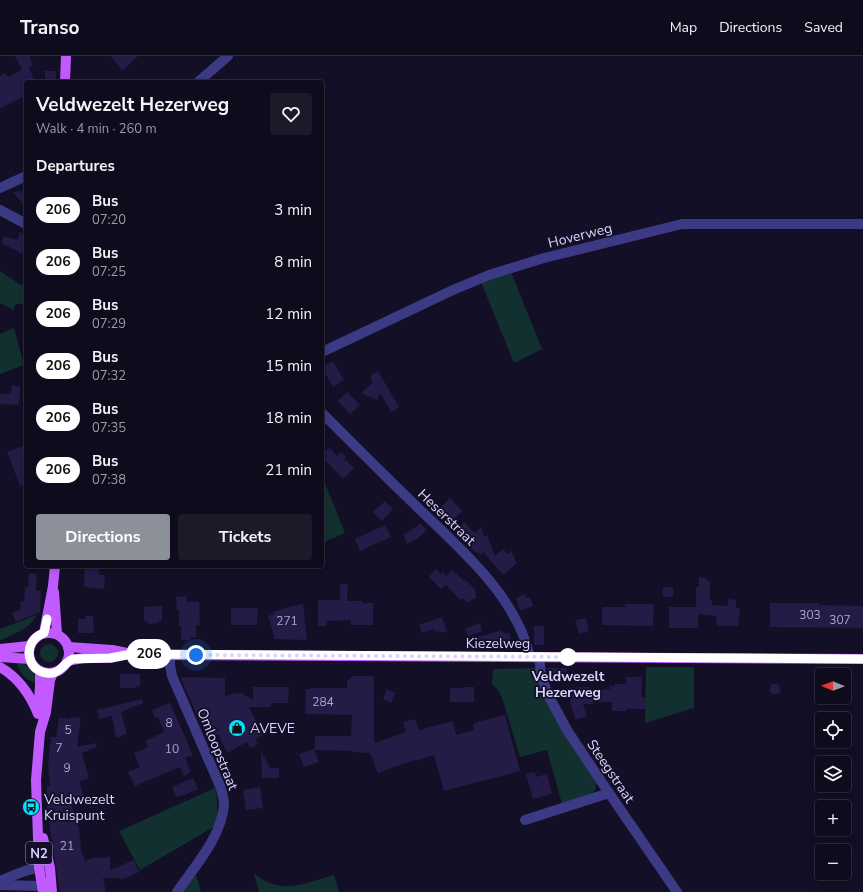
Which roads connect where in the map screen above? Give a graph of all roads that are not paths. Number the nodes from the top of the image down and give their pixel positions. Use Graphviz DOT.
graph roads {
  1 [pos="66,56"];
  2 [pos="228,56"];
  3 [pos="65,80"];
  4 [pos="200,80"];
  5 [pos="24,177"];
  6 [pos="0,188"];
  7 [pos="0,210"];
  8 [pos="24,223"];
  9 [pos="863,224"];
  10 [pos="324,351"];
  11 [pos="324,415"];
  12 [pos="54,568"];
  13 [pos="54,586"];
  14 [pos="44,633"];
  15 [pos="58,634"];
  16 [pos="30,646"];
  17 [pos="68,647"];
  18 [pos="0,649"];
  19 [pos="132,654"];
  20 [pos="170,655"];
  21 [pos="0,657"];
  22 [pos="534,657"];
  23 [pos="30,659"];
  24 [pos="863,659"];
  25 [pos="67,662"];
  26 [pos="0,667"];
  27 [pos="40,671"];
  28 [pos="53,673"];
  29 [pos="38,714"];
  30 [pos="40,732"];
  31 [pos="609,793"];
  32 [pos="525,820"];
  33 [pos="44,867"];
  34 [pos="0,881"];
  35 [pos="0,885"];
  36 [pos="47,889"];
  37 [pos="176,892"];
  38 [pos="677,892"];
  1 -- 3 [label="main road"];
  2 -- 4 [label="street"];
  5 -- 6 [label="street"];
  7 -- 8 [label="street"];
  9 -- 10 [label="street, Hoverweg"];
  11 -- 22 [label="street, Heserstraat"];
  12 -- 13 [label="main road"];
  13 -- 14 [label="main road"];
  13 -- 15 [label="main road"];
  14 -- 15 [label="main road"];
  14 -- 16 [label="main road"];
  15 -- 17 [label="main road"];
  16 -- 18 [label="main road"];
  16 -- 23 [label="main road"];
  17 -- 19 [label="main road, Kiezelweg"];
  17 -- 25 [label="main road"];
  19 -- 20 [label="main road, Kiezelweg"];
  19 -- 25 [label="main road, Kiezelweg"];
  20 -- 22 [label="main road, Kiezelweg"];
  20 -- 37 [label="street, Omloopstraat"];
  21 -- 23 [label="main road"];
  22 -- 24 [label="main road, Kiezelweg"];
  22 -- 31 [label="street, Steegstraat"];
  23 -- 27 [label="main road"];
  25 -- 28 [label="main road, Kiezelweg"];
  26 -- 29 [label="main road"];
  27 -- 28 [label="main road"];
  27 -- 29 [label="main road, N2"];
  28 -- 30 [label="main road, N2"];
  29 -- 30 [label="main road, N2"];
  30 -- 33 [label="main road, N2"];
  31 -- 32 [label="street"];
  31 -- 38 [label="street, Steegstraat"];
  33 -- 34 [label="street"];
  33 -- 36 [label="main road, N2"];
  35 -- 36 [label="street"];
}
